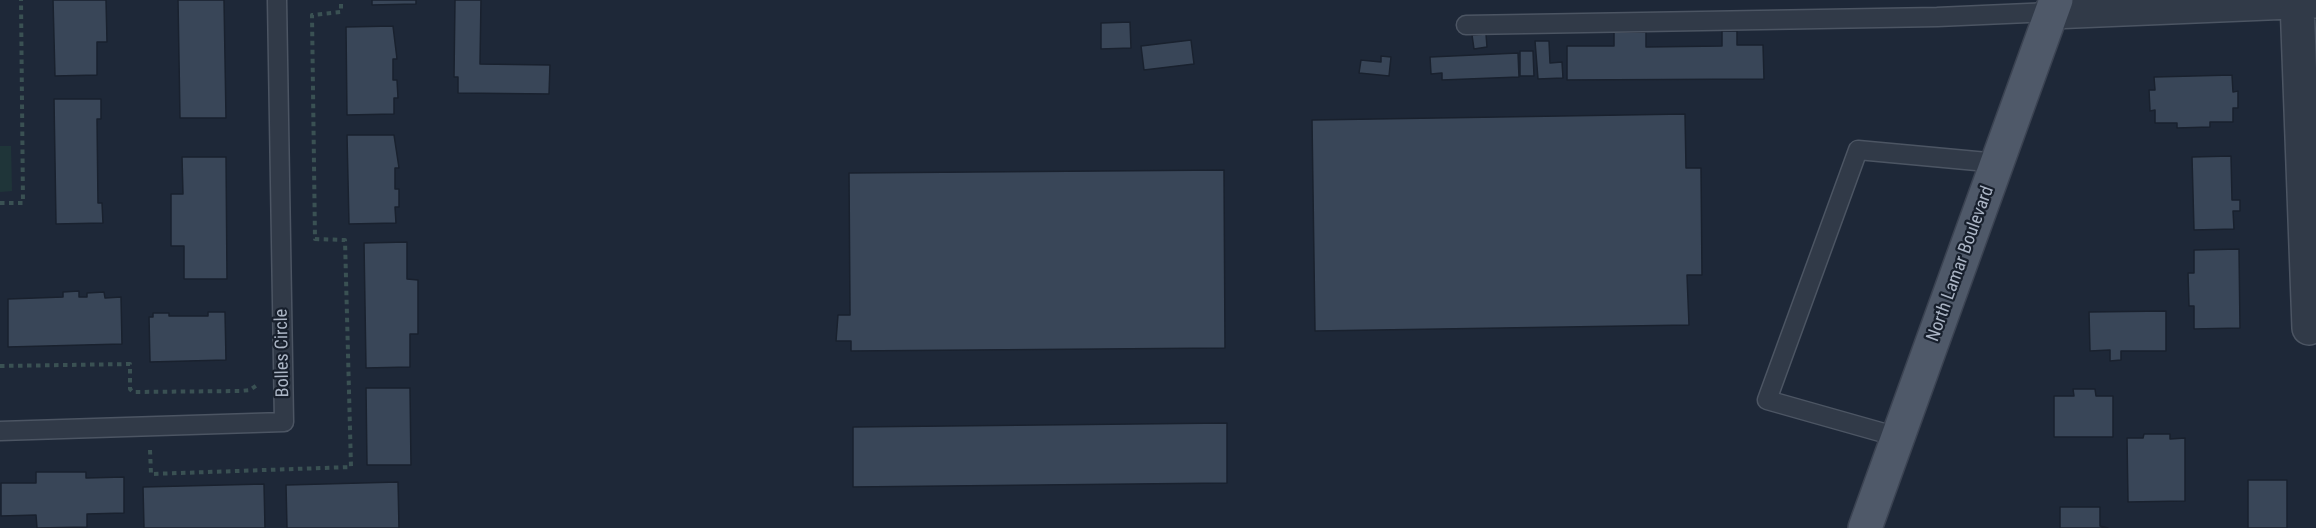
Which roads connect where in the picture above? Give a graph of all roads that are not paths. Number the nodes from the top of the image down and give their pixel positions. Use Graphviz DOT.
graph roads {
  1 [pos="277,0"];
  2 [pos="2306,1"];
  3 [pos="2054,6"];
  4 [pos="1466,25"];
  5 [pos="1998,163"];
  6 [pos="2309,328"];
  7 [pos="0,431"];
  8 [pos="1898,436"];
  9 [pos="1865,528"];
  1 -- 7 [label="lane, Bolles Circle"];
  2 -- 3 [label="street"];
  2 -- 6 [label="street"];
  3 -- 4 [label="lane"];
  3 -- 5 [label="main road, North Lamar Boulevard"];
  5 -- 8 [label="main road, North Lamar Boulevard"];
  5 -- 8 [label="lane"];
  8 -- 9 [label="main road, North Lamar Boulevard"];
}
